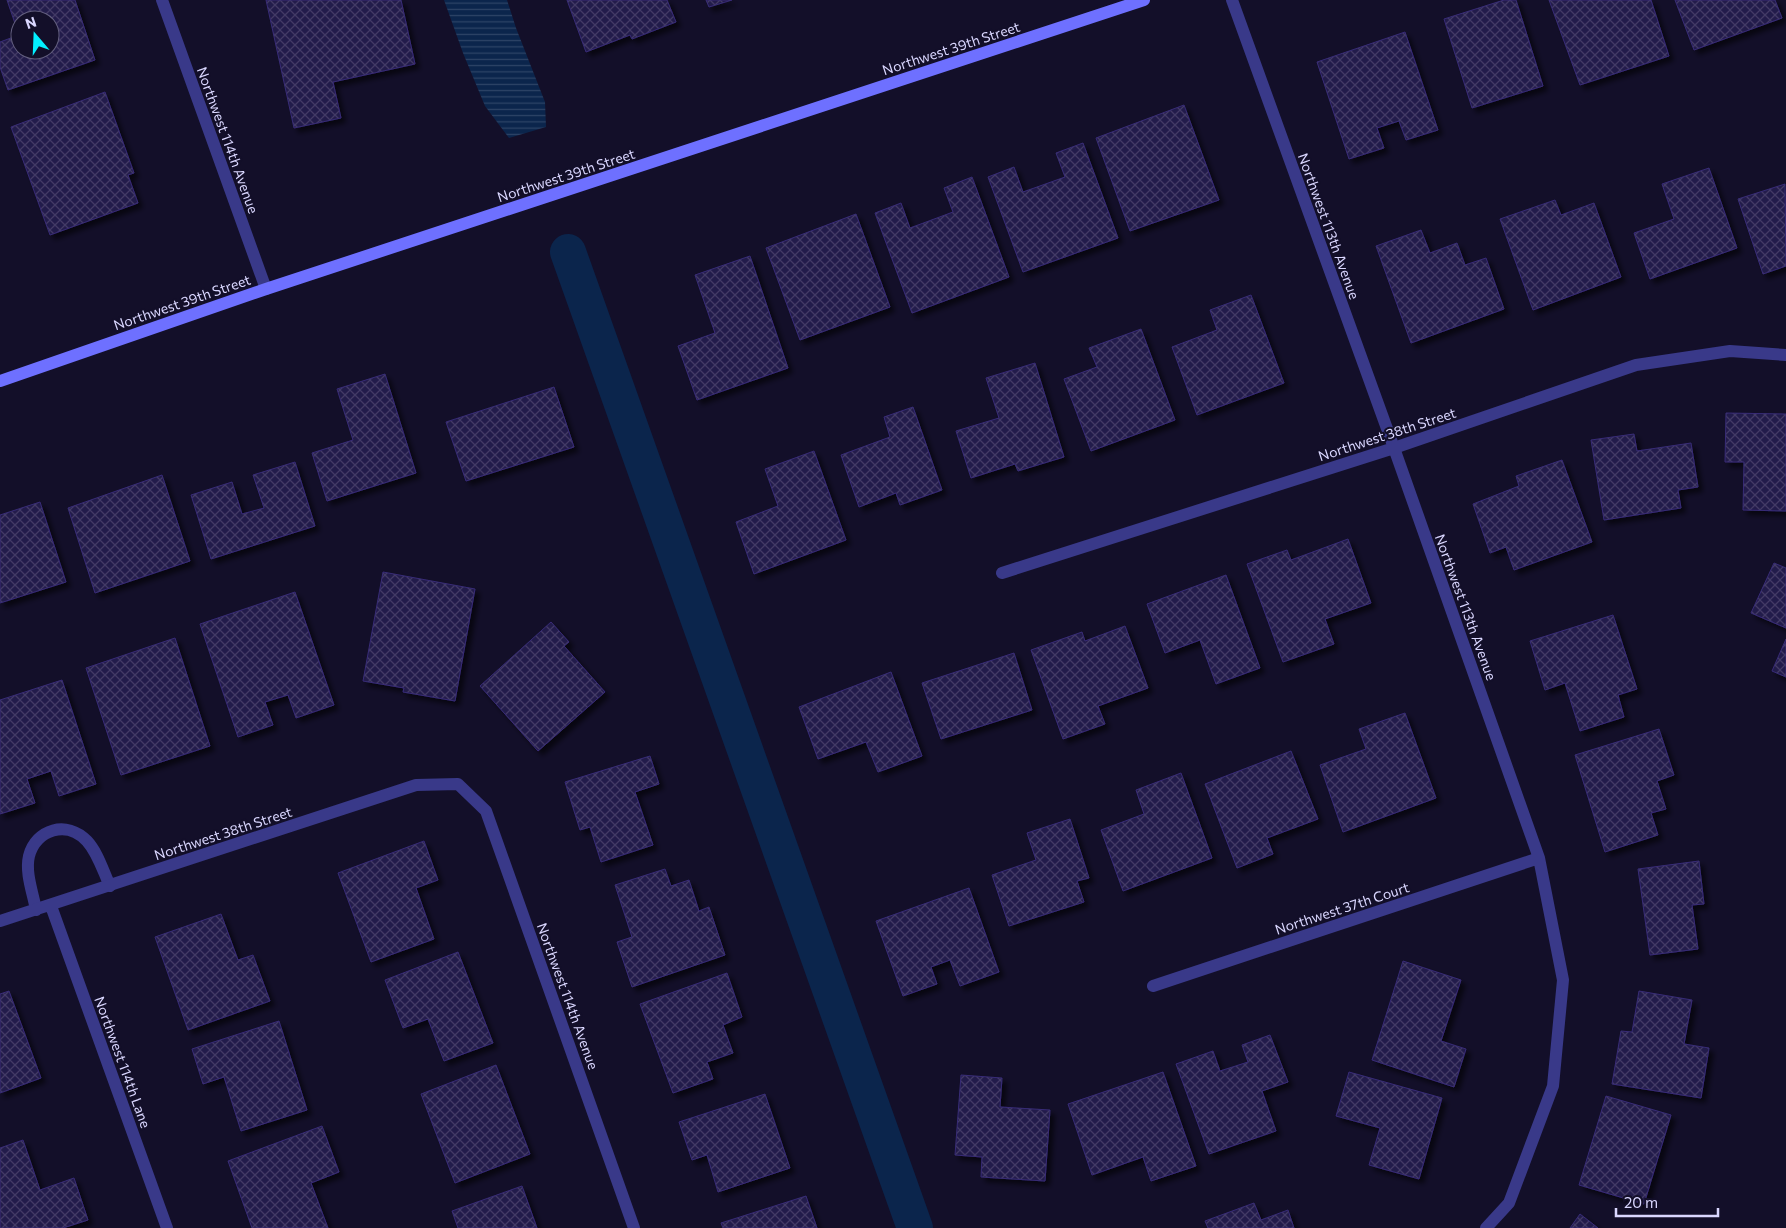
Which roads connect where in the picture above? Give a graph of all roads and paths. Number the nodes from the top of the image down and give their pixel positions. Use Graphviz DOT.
graph roads {
  1 [pos="162,0"];
  2 [pos="1144,0"];
  3 [pos="1232,0"];
  4 [pos="266,290"];
  5 [pos="1786,355"];
  6 [pos="0,381"];
  7 [pos="1394,448"];
  8 [pos="1002,573"];
  9 [pos="458,784"];
  10 [pos="1540,858"];
  11 [pos="110,886"];
  12 [pos="51,906"];
  13 [pos="36,910"];
  14 [pos="0,922"];
  15 [pos="1154,986"];
  16 [pos="167,1228"];
  17 [pos="634,1228"];
  18 [pos="1486,1228"];
  1 -- 4 [label="street, Northwest 114th Avenue"];
  2 -- 4 [label="street, Northwest 39th Street"];
  3 -- 7 [label="street, Northwest 113th Avenue"];
  4 -- 6 [label="street, Northwest 39th Street"];
  5 -- 7 [label="street, Northwest 38th Street"];
  7 -- 8 [label="street, Northwest 38th Street"];
  7 -- 10 [label="street, Northwest 113th Avenue"];
  9 -- 11 [label="street, Northwest 38th Street"];
  9 -- 17 [label="street, Northwest 114th Avenue"];
  10 -- 15 [label="street, Northwest 37th Court"];
  10 -- 18 [label="street, Northwest 113th Avenue"];
  11 -- 12 [label="street, Northwest 38th Street"];
  11 -- 13 [label="street"];
  12 -- 13 [label="street, Northwest 38th Street"];
  12 -- 16 [label="street, Northwest 114th Lane"];
  13 -- 14 [label="street, Northwest 38th Street"];
}
